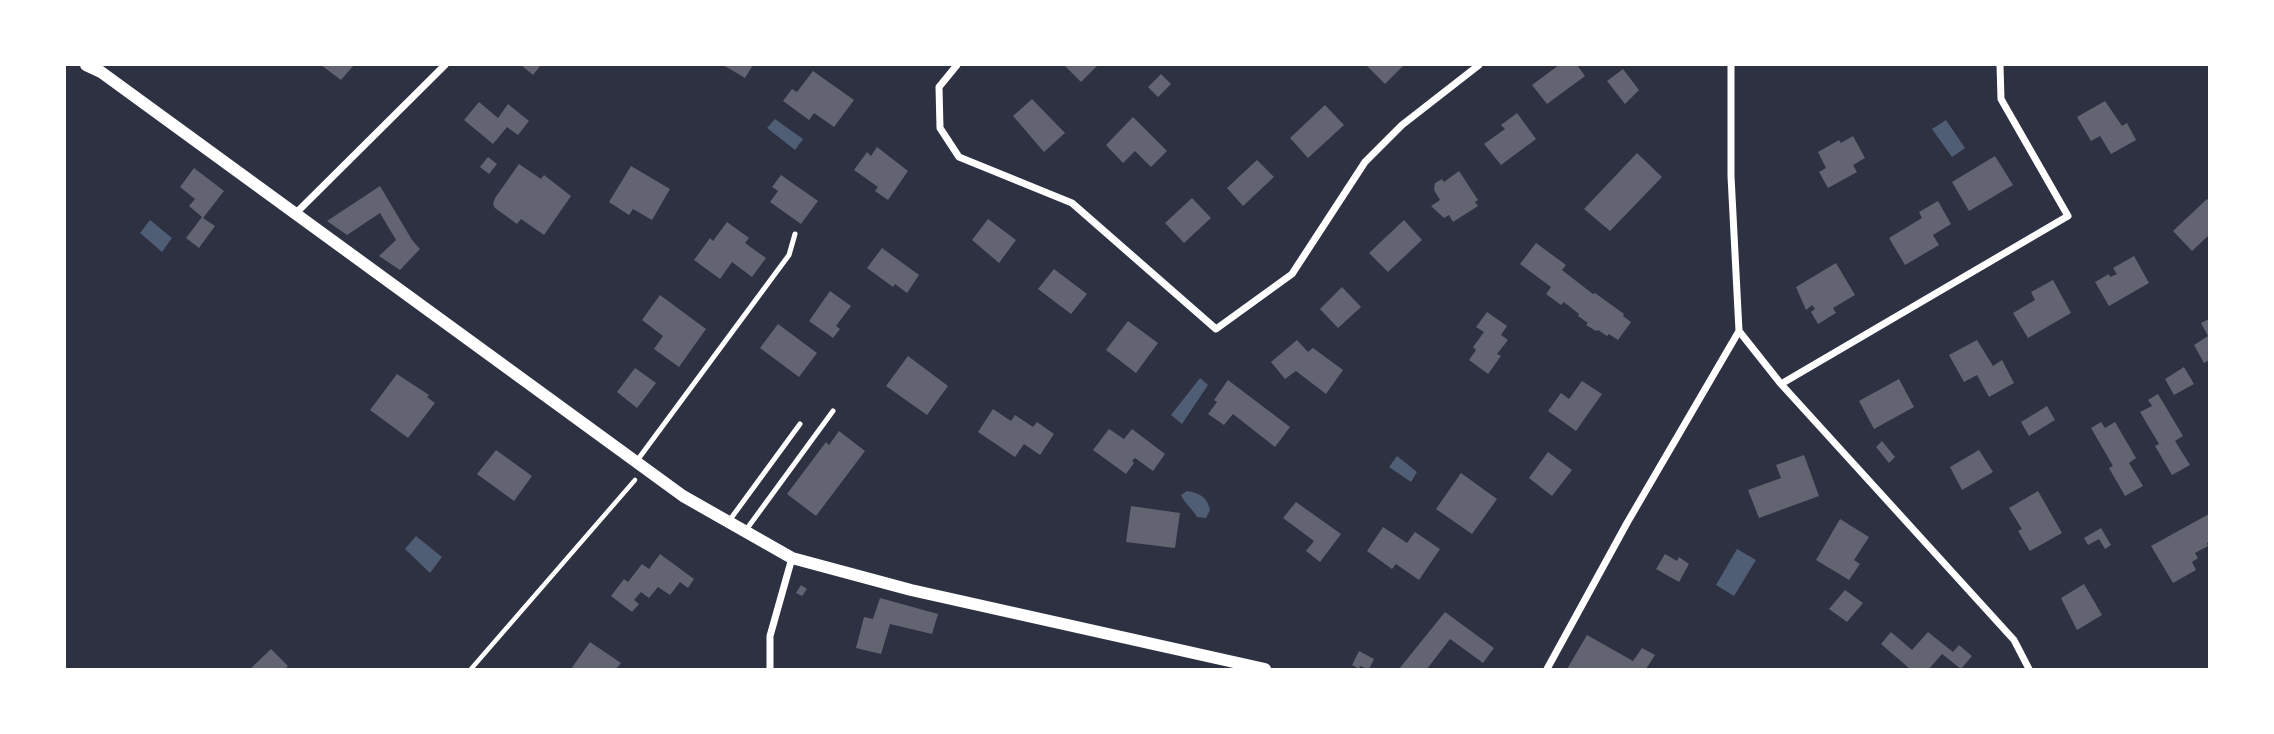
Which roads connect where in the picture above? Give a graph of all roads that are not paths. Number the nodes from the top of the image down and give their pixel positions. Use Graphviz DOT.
graph roads {
  1 [pos="86,65"];
  2 [pos="444,65"];
  3 [pos="957,65"];
  4 [pos="1479,65"];
  5 [pos="1731,65"];
  6 [pos="2000,65"];
  7 [pos="295,214"];
  8 [pos="795,234"];
  9 [pos="1739,331"];
  10 [pos="1781,384"];
  11 [pos="833,411"];
  12 [pos="800,425"];
  13 [pos="640,465"];
  14 [pos="728,522"];
  15 [pos="745,531"];
  16 [pos="792,558"];
  17 [pos="769,669"];
  18 [pos="1265,669"];
  19 [pos="1547,669"];
  20 [pos="2029,669"];
  1 -- 7 [label="street"];
  2 -- 7 [label="street"];
  3 -- 4 [label="street"];
  5 -- 9 [label="street"];
  6 -- 10 [label="street"];
  7 -- 13 [label="street"];
  8 -- 13 [label="lane"];
  9 -- 10 [label="street"];
  9 -- 19 [label="street"];
  10 -- 20 [label="street"];
  11 -- 15 [label="lane"];
  12 -- 14 [label="lane"];
  13 -- 14 [label="street"];
  14 -- 15 [label="street"];
  15 -- 16 [label="street"];
  16 -- 17 [label="street"];
  16 -- 18 [label="street"];
}
